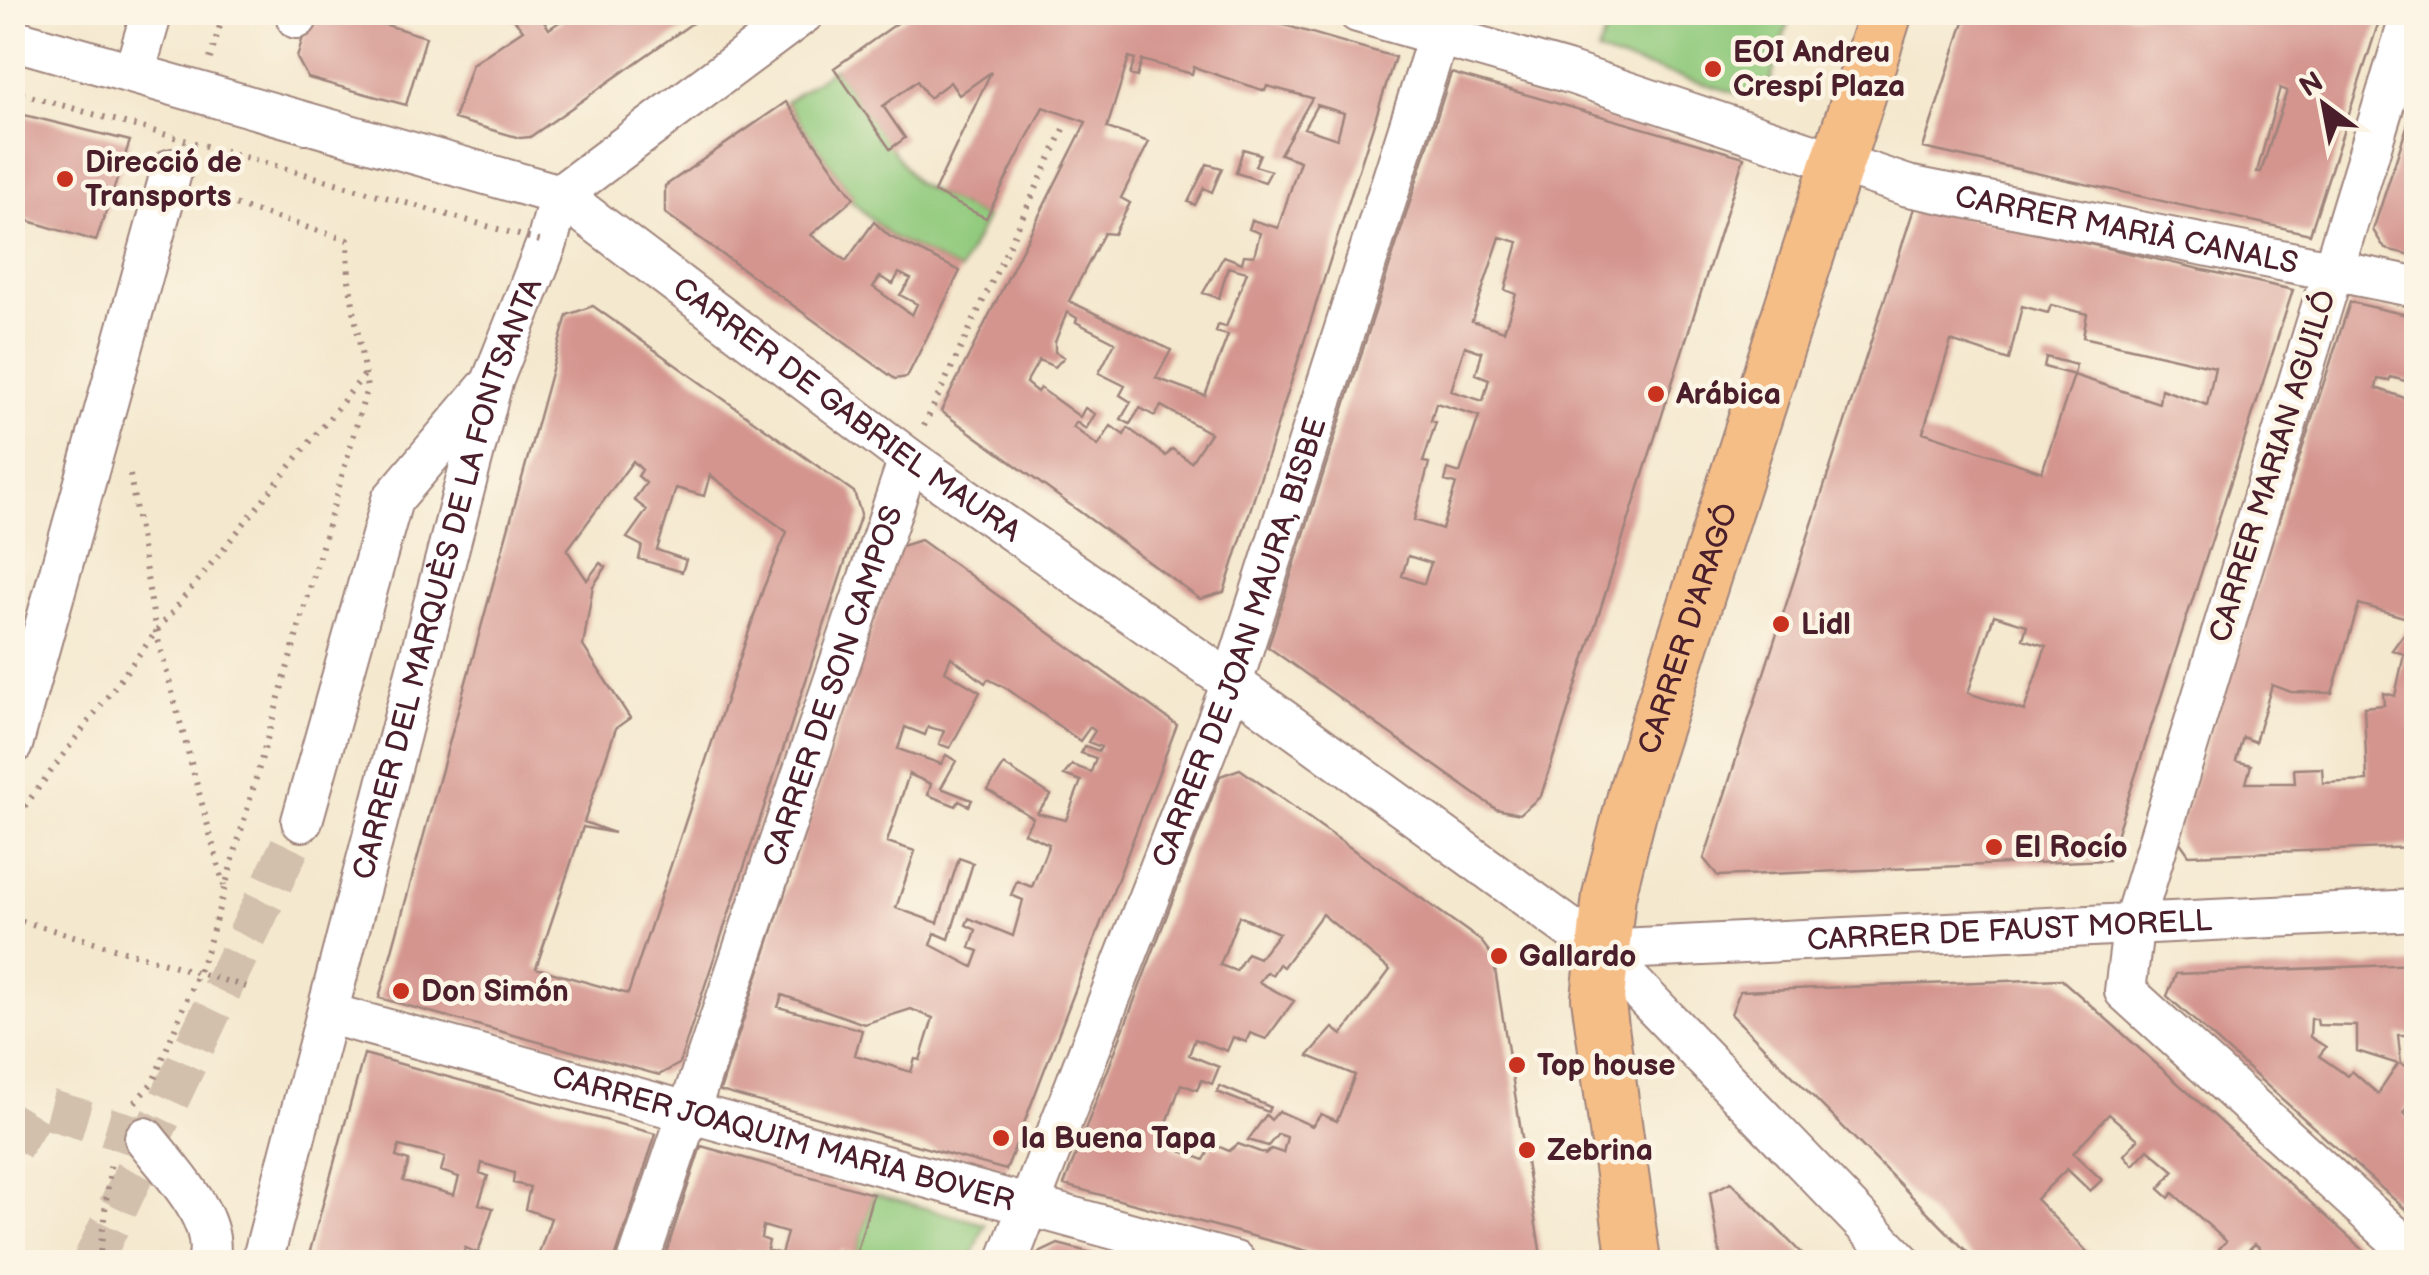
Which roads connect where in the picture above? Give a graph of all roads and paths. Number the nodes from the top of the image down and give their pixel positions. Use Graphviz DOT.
graph roads {
  1 [pos="152,12"];
  2 [pos="805,12"];
  3 [pos="1358,12"];
  4 [pos="1886,12"];
  5 [pos="2412,12"];
  6 [pos="1443,24"];
  7 [pos="12,39"];
  8 [pos="134,73"];
  9 [pos="12,91"];
  10 [pos="1065,126"];
  11 [pos="1838,162"];
  12 [pos="172,169"];
  13 [pos="203,195"];
  14 [pos="560,195"];
  15 [pos="547,243"];
  16 [pos="2332,270"];
  17 [pos="2416,287"];
  18 [pos="365,374"];
  19 [pos="492,382"];
  20 [pos="127,456"];
  21 [pos="909,459"];
  22 [pos="156,632"];
  23 [pos="1232,683"];
  24 [pos="12,744"];
  25 [pos="302,821"];
  26 [pos="12,823"];
  27 [pos="225,887"];
  28 [pos="2416,910"];
  29 [pos="12,918"];
  30 [pos="2134,921"];
  31 [pos="1600,950"];
  32 [pos="199,974"];
  33 [pos="250,988"];
  34 [pos="330,1014"];
  35 [pos="688,1111"];
  36 [pos="130,1131"];
  37 [pos="1029,1206"];
  38 [pos="2416,1256"];
  39 [pos="98,1262"];
  40 [pos="208,1262"];
  41 [pos="262,1262"];
  42 [pos="638,1262"];
  43 [pos="1008,1262"];
  44 [pos="1235,1262"];
  45 [pos="1634,1262"];
  46 [pos="1902,1262"];
  1 -- 8 [label="street"];
  2 -- 14 [label="street"];
  3 -- 6 [label="street, CARRER MARIÀ CANALS"];
  4 -- 11 [label="main road, CARRER D'ARAGÓ"];
  5 -- 16 [label="street, CARRER MARIAN AGUILÓ"];
  6 -- 11 [label="street, CARRER MARIÀ CANALS"];
  6 -- 23 [label="street, CARRER DE JOAN MAURA, BISBE"];
  7 -- 8 [label="street, CARRER DE GABRIEL MAURA"];
  8 -- 14 [label="street, CARRER DE GABRIEL MAURA"];
  9 -- 15 [label="path, bridge"];
  10 -- 21 [label="path"];
  11 -- 16 [label="street, CARRER MARIÀ CANALS"];
  11 -- 31 [label="main road, CARRER D'ARAGÓ"];
  12 -- 24 [label="street"];
  13 -- 18 [label="path"];
  14 -- 15 [label="street, CARRER DEL MARQUÈS DE LA FONTSANTA"];
  14 -- 21 [label="street, CARRER DE GABRIEL MAURA"];
  15 -- 19 [label="street, CARRER DEL MARQUÈS DE LA FONTSANTA"];
  16 -- 17 [label="street, CARRER MARIÀ CANALS"];
  16 -- 30 [label="street, CARRER MARIAN AGUILÓ"];
  18 -- 22 [label="path"];
  18 -- 27 [label="path"];
  19 -- 25 [label="street"];
  19 -- 34 [label="street, CARRER DEL MARQUÈS DE LA FONTSANTA"];
  20 -- 22 [label="path"];
  21 -- 23 [label="street, CARRER DE GABRIEL MAURA"];
  21 -- 35 [label="street, CARRER DE SON CAMPOS"];
  22 -- 26 [label="path"];
  22 -- 27 [label="path"];
  23 -- 31 [label="street, CARRER DE GABRIEL MAURA"];
  23 -- 37 [label="street, CARRER DE JOAN MAURA, BISBE"];
  27 -- 32 [label="path"];
  28 -- 30 [label="street, CARRER DE FAUST MORELL"];
  29 -- 32 [label="path"];
  30 -- 31 [label="street, CARRER DE FAUST MORELL"];
  30 -- 38 [label="street, CARRER MARIAN AGUILÓ"];
  31 -- 45 [label="main road, CARRER D'ARAGÓ"];
  31 -- 46 [label="street, CARRER DE GABRIEL MAURA"];
  32 -- 33 [label="path"];
  32 -- 36 [label="path"];
  34 -- 35 [label="street, CARRER JOAQUIM MARIA BOVER"];
  34 -- 41 [label="street, CARRER DEL MARQUÈS DE LA FONTSANTA"];
  35 -- 37 [label="street, CARRER JOAQUIM MARIA BOVER"];
  35 -- 42 [label="street, CARRER DE SON CAMPOS"];
  36 -- 39 [label="path"];
  36 -- 40 [label="street"];
  37 -- 43 [label="street, CARRER DE JOAN MAURA, BISBE"];
  37 -- 44 [label="street, CARRER JOAQUIM MARIA BOVER"];
}
